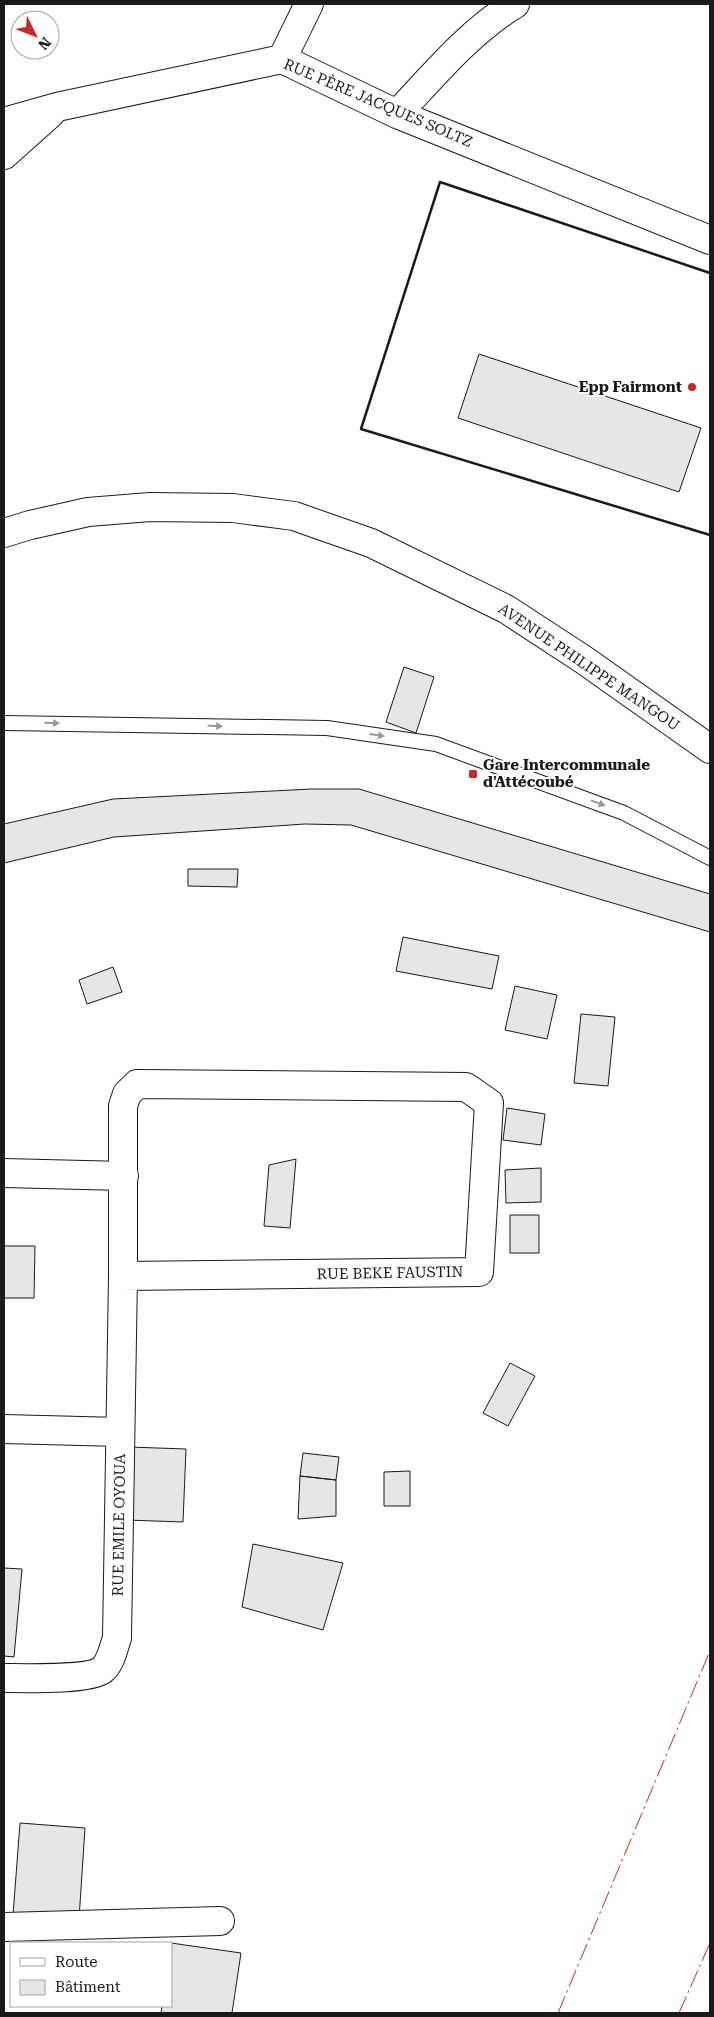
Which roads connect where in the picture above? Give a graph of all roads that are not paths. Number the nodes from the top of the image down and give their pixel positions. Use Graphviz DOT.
graph roads {
  1 [pos="309,4"];
  2 [pos="515,4"];
  3 [pos="282,59"];
  4 [pos="57,108"];
  5 [pos="397,114"];
  6 [pos="4,122"];
  7 [pos="4,155"];
  8 [pos="710,240"];
  9 [pos="4,534"];
  10 [pos="4,722"];
  11 [pos="710,749"];
  12 [pos="708,853"];
  13 [pos="4,1173"];
  14 [pos="124,1176"];
  15 [pos="123,1276"];
  16 [pos="4,1428"];
  17 [pos="120,1432"];
  18 [pos="4,1678"];
  19 [pos="220,1921"];
  20 [pos="4,1927"];
  1 -- 3 [label="street"];
  2 -- 5 [label="street"];
  3 -- 4 [label="street, RUE PÈRE JACQUES SOLTZ"];
  3 -- 5 [label="street, RUE PÈRE JACQUES SOLTZ"];
  4 -- 6 [label="street, RUE PÈRE JACQUES SOLTZ"];
  4 -- 7 [label="street"];
  5 -- 8 [label="street, RUE PÈRE JACQUES SOLTZ"];
  9 -- 11 [label="street, AVENUE PHILIPPE MANGOU"];
  10 -- 12 [label="lane, one-way"];
  13 -- 14 [label="street"];
  14 -- 15 [label="street, RUE BEKE FAUSTIN"];
  14 -- 15 [label="street, RUE BEKE FAUSTIN"];
  15 -- 17 [label="street, RUE EMILE OYOUA"];
  16 -- 17 [label="street"];
  17 -- 18 [label="street, RUE EMILE OYOUA"];
  19 -- 20 [label="street"];
}
